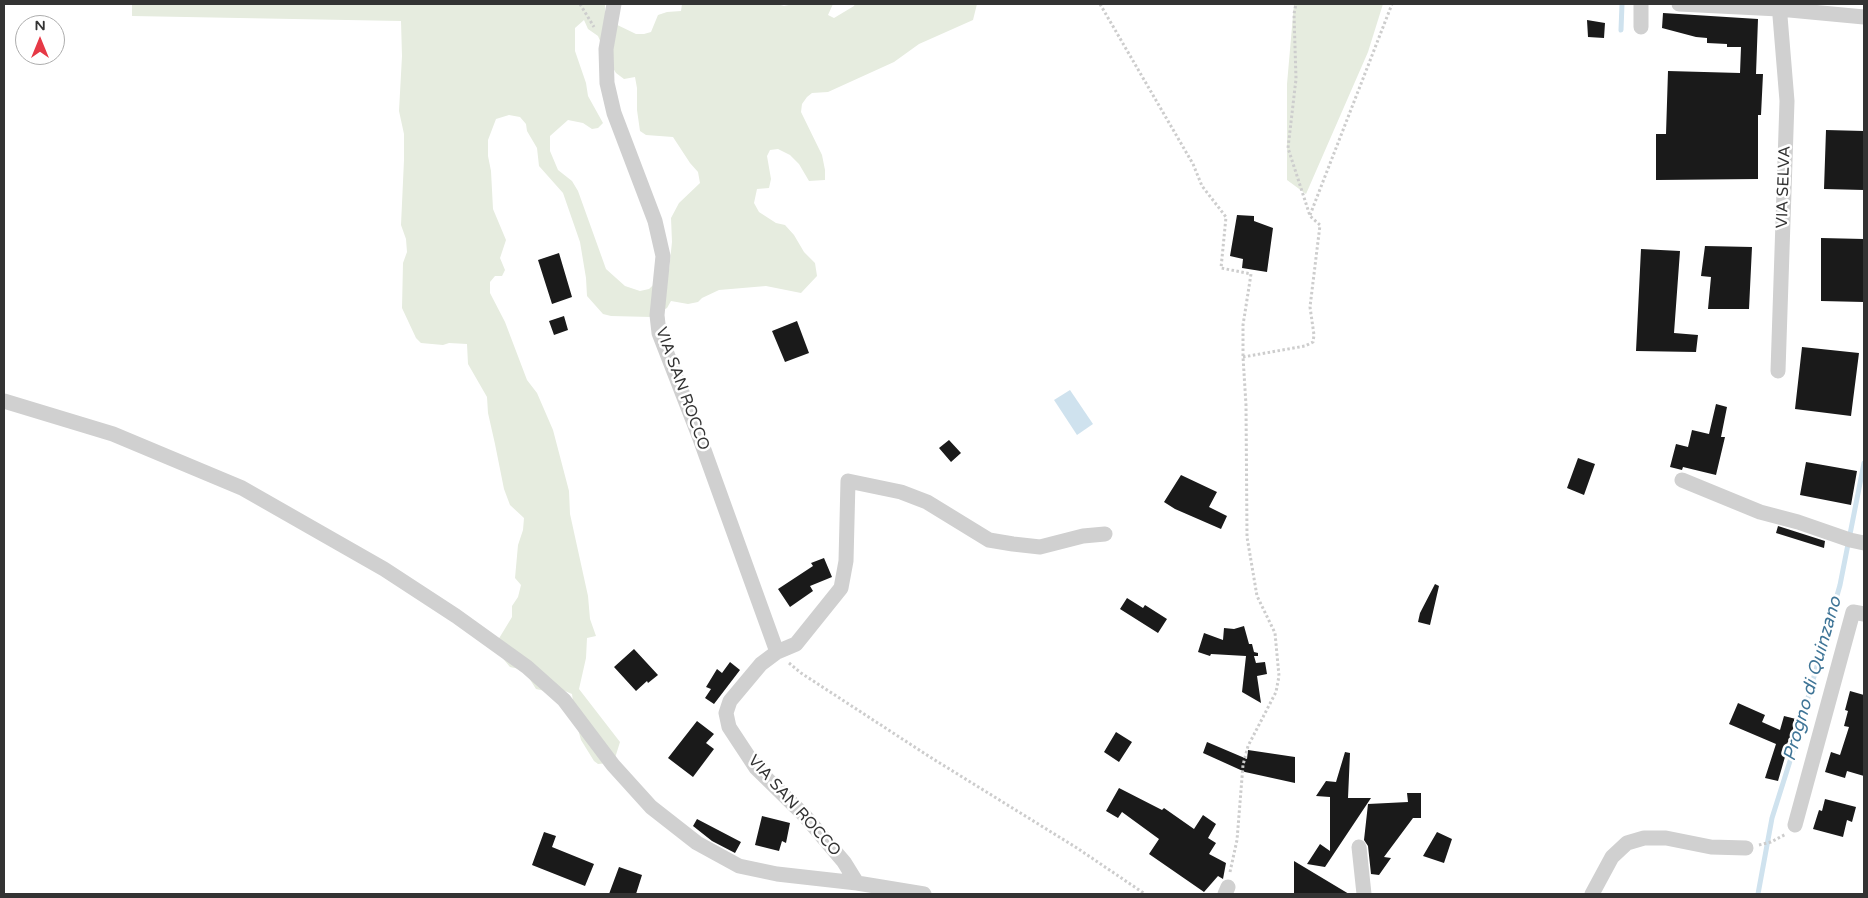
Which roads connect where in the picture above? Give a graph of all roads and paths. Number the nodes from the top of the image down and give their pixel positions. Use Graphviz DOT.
graph roads {
  1 [pos="614,4"];
  2 [pos="1100,4"];
  3 [pos="1296,4"];
  4 [pos="1392,4"];
  5 [pos="1641,4"];
  6 [pos="1680,4"];
  7 [pos="1779,6"];
  8 [pos="1864,16"];
  9 [pos="1641,27"];
  10 [pos="1310,216"];
  11 [pos="1243,357"];
  12 [pos="1778,371"];
  13 [pos="4,401"];
  14 [pos="1682,480"];
  15 [pos="1105,534"];
  16 [pos="1864,543"];
  17 [pos="1864,614"];
  18 [pos="778,652"];
  19 [pos="1795,826"];
  20 [pos="1359,847"];
  21 [pos="1746,848"];
  22 [pos="857,883"];
  23 [pos="1227,891"];
  24 [pos="924,894"];
  25 [pos="1145,894"];
  26 [pos="1364,894"];
  27 [pos="1592,894"];
  1 -- 18 [label="street, VIA SAN ROCCO"];
  2 -- 11 [label="path"];
  3 -- 10 [label="path"];
  4 -- 10 [label="path"];
  5 -- 9 [label="street"];
  6 -- 7 [label="street"];
  7 -- 8 [label="street"];
  7 -- 12 [label="street, VIA SELVA"];
  10 -- 11 [label="path"];
  11 -- 23 [label="path"];
  13 -- 22 [label="street"];
  14 -- 16 [label="street"];
  15 -- 18 [label="street, VIA SAN ROCCO"];
  17 -- 19 [label="street"];
  18 -- 22 [label="street, VIA SAN ROCCO"];
  18 -- 25 [label="path"];
  19 -- 21 [label="path"];
  20 -- 26 [label="street"];
  21 -- 27 [label="street"];
  22 -- 24 [label="street"];
}
